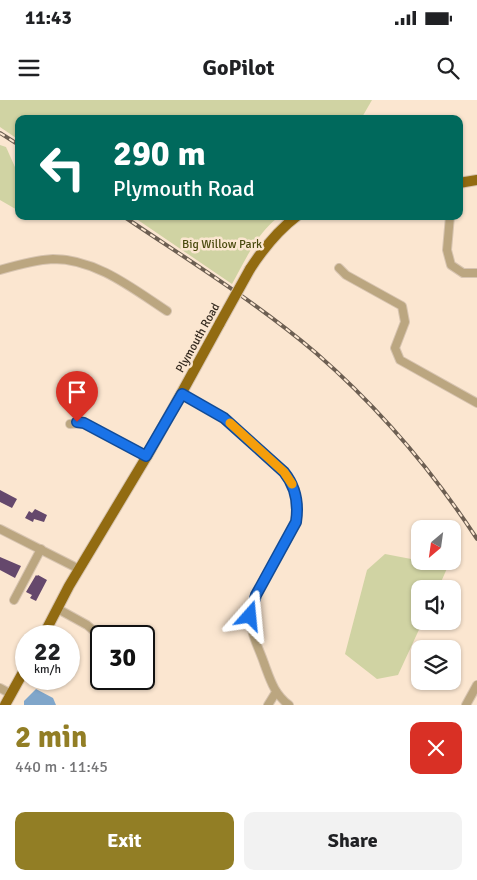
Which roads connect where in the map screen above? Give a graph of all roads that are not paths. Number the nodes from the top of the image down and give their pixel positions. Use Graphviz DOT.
graph roads {
  1 [pos="477,180"];
  2 [pos="463,182"];
  3 [pos="292,220"];
  4 [pos="450,220"];
  5 [pos="340,268"];
  6 [pos="0,270"];
  7 [pos="477,273"];
  8 [pos="167,311"];
  9 [pos="182,394"];
  10 [pos="477,403"];
  11 [pos="70,424"];
  12 [pos="146,456"];
  13 [pos="0,529"];
  14 [pos="41,550"];
  15 [pos="79,569"];
  16 [pos="14,600"];
  17 [pos="58,609"];
  18 [pos="49,625"];
  19 [pos="90,628"];
  20 [pos="477,685"];
  21 [pos="15,687"];
  22 [pos="0,688"];
  23 [pos="276,692"];
  24 [pos="11,694"];
  25 [pos="5,705"];
  26 [pos="268,705"];
  27 [pos="289,705"];
  28 [pos="466,705"];
  1 -- 2 [label="main road"];
  3 -- 9 [label="main road, Plymouth Road, bridge"];
  4 -- 7 [label="street"];
  5 -- 10 [label="street"];
  6 -- 8 [label="street"];
  9 -- 12 [label="main road, Plymouth Road"];
  9 -- 23 [label="street"];
  11 -- 12 [label="street"];
  12 -- 15 [label="main road, Plymouth Road"];
  13 -- 14 [label="street"];
  14 -- 15 [label="street"];
  14 -- 16 [label="street"];
  15 -- 17 [label="main road, Plymouth Road"];
  17 -- 18 [label="main road, Plymouth Road"];
  17 -- 19 [label="street"];
  20 -- 28 [label="street"];
  21 -- 24 [label="main road"];
  22 -- 24 [label="street"];
  23 -- 26 [label="street"];
  23 -- 27 [label="street"];
  24 -- 25 [label="main road"];
}
